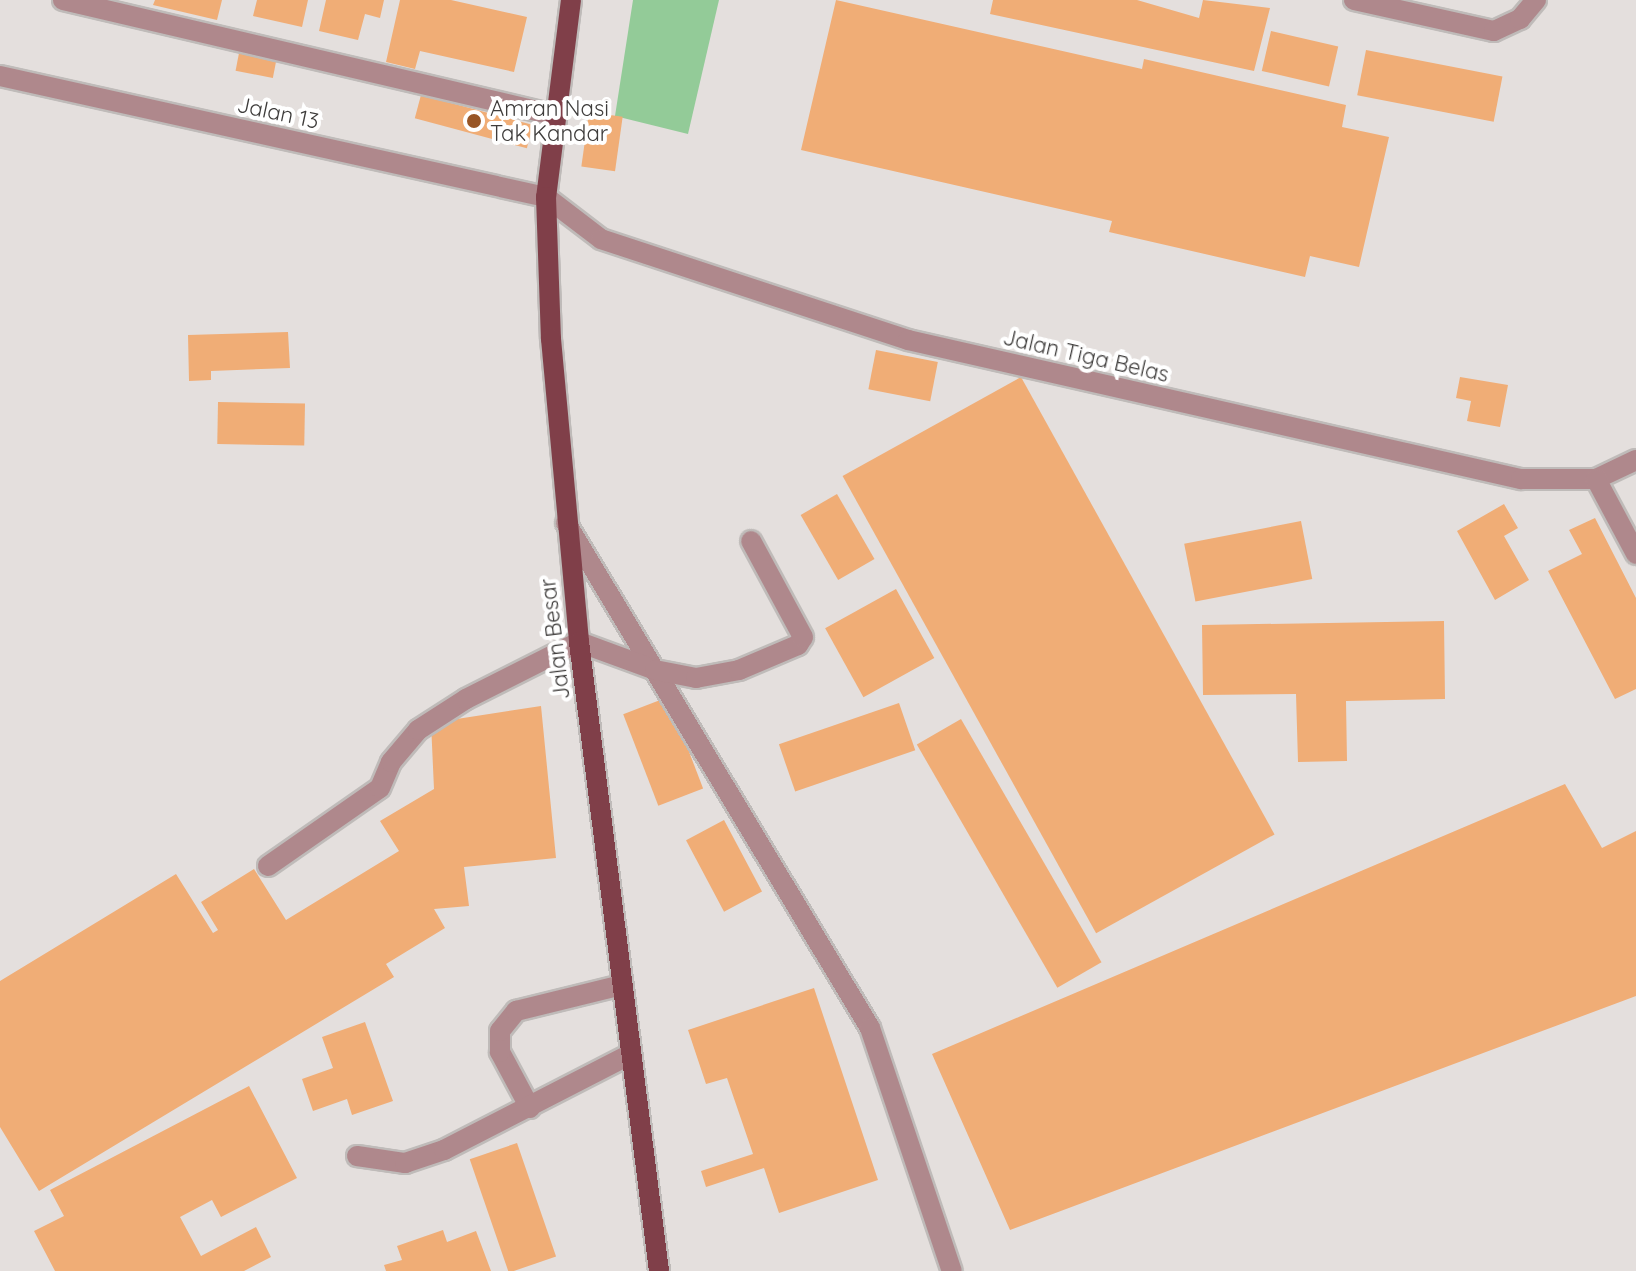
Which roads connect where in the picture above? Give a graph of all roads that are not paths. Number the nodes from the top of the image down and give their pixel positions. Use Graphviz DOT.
graph roads {
  1 [pos="63,0"];
  2 [pos="571,0"];
  3 [pos="1354,0"];
  4 [pos="1536,0"];
  5 [pos="0,76"];
  6 [pos="554,115"];
  7 [pos="546,197"];
  8 [pos="1636,460"];
  9 [pos="1596,479"];
  10 [pos="566,523"];
  11 [pos="751,541"];
  12 [pos="1636,554"];
  13 [pos="579,642"];
  14 [pos="655,670"];
  15 [pos="268,866"];
  16 [pos="622,985"];
  17 [pos="631,1054"];
  18 [pos="530,1108"];
  19 [pos="357,1156"];
  20 [pos="659,1271"];
  21 [pos="952,1271"];
  1 -- 6 [label="street"];
  2 -- 6 [label="main road, Jalan Besar"];
  3 -- 4 [label="street"];
  5 -- 7 [label="street, Jalan 13"];
  6 -- 7 [label="main road, Jalan Besar"];
  7 -- 9 [label="street, Jalan Tiga Belas"];
  7 -- 10 [label="main road, Jalan Besar"];
  8 -- 9 [label="street, Jalan Tiga Belas"];
  9 -- 12 [label="street"];
  10 -- 13 [label="main road, Jalan Besar"];
  10 -- 14 [label="street"];
  11 -- 14 [label="street"];
  13 -- 14 [label="street"];
  13 -- 15 [label="street"];
  13 -- 16 [label="main road, Jalan Besar"];
  14 -- 21 [label="street"];
  16 -- 17 [label="main road, Jalan Besar"];
  16 -- 18 [label="street"];
  17 -- 18 [label="street"];
  17 -- 20 [label="main road, Jalan Besar"];
  18 -- 19 [label="street"];
}
